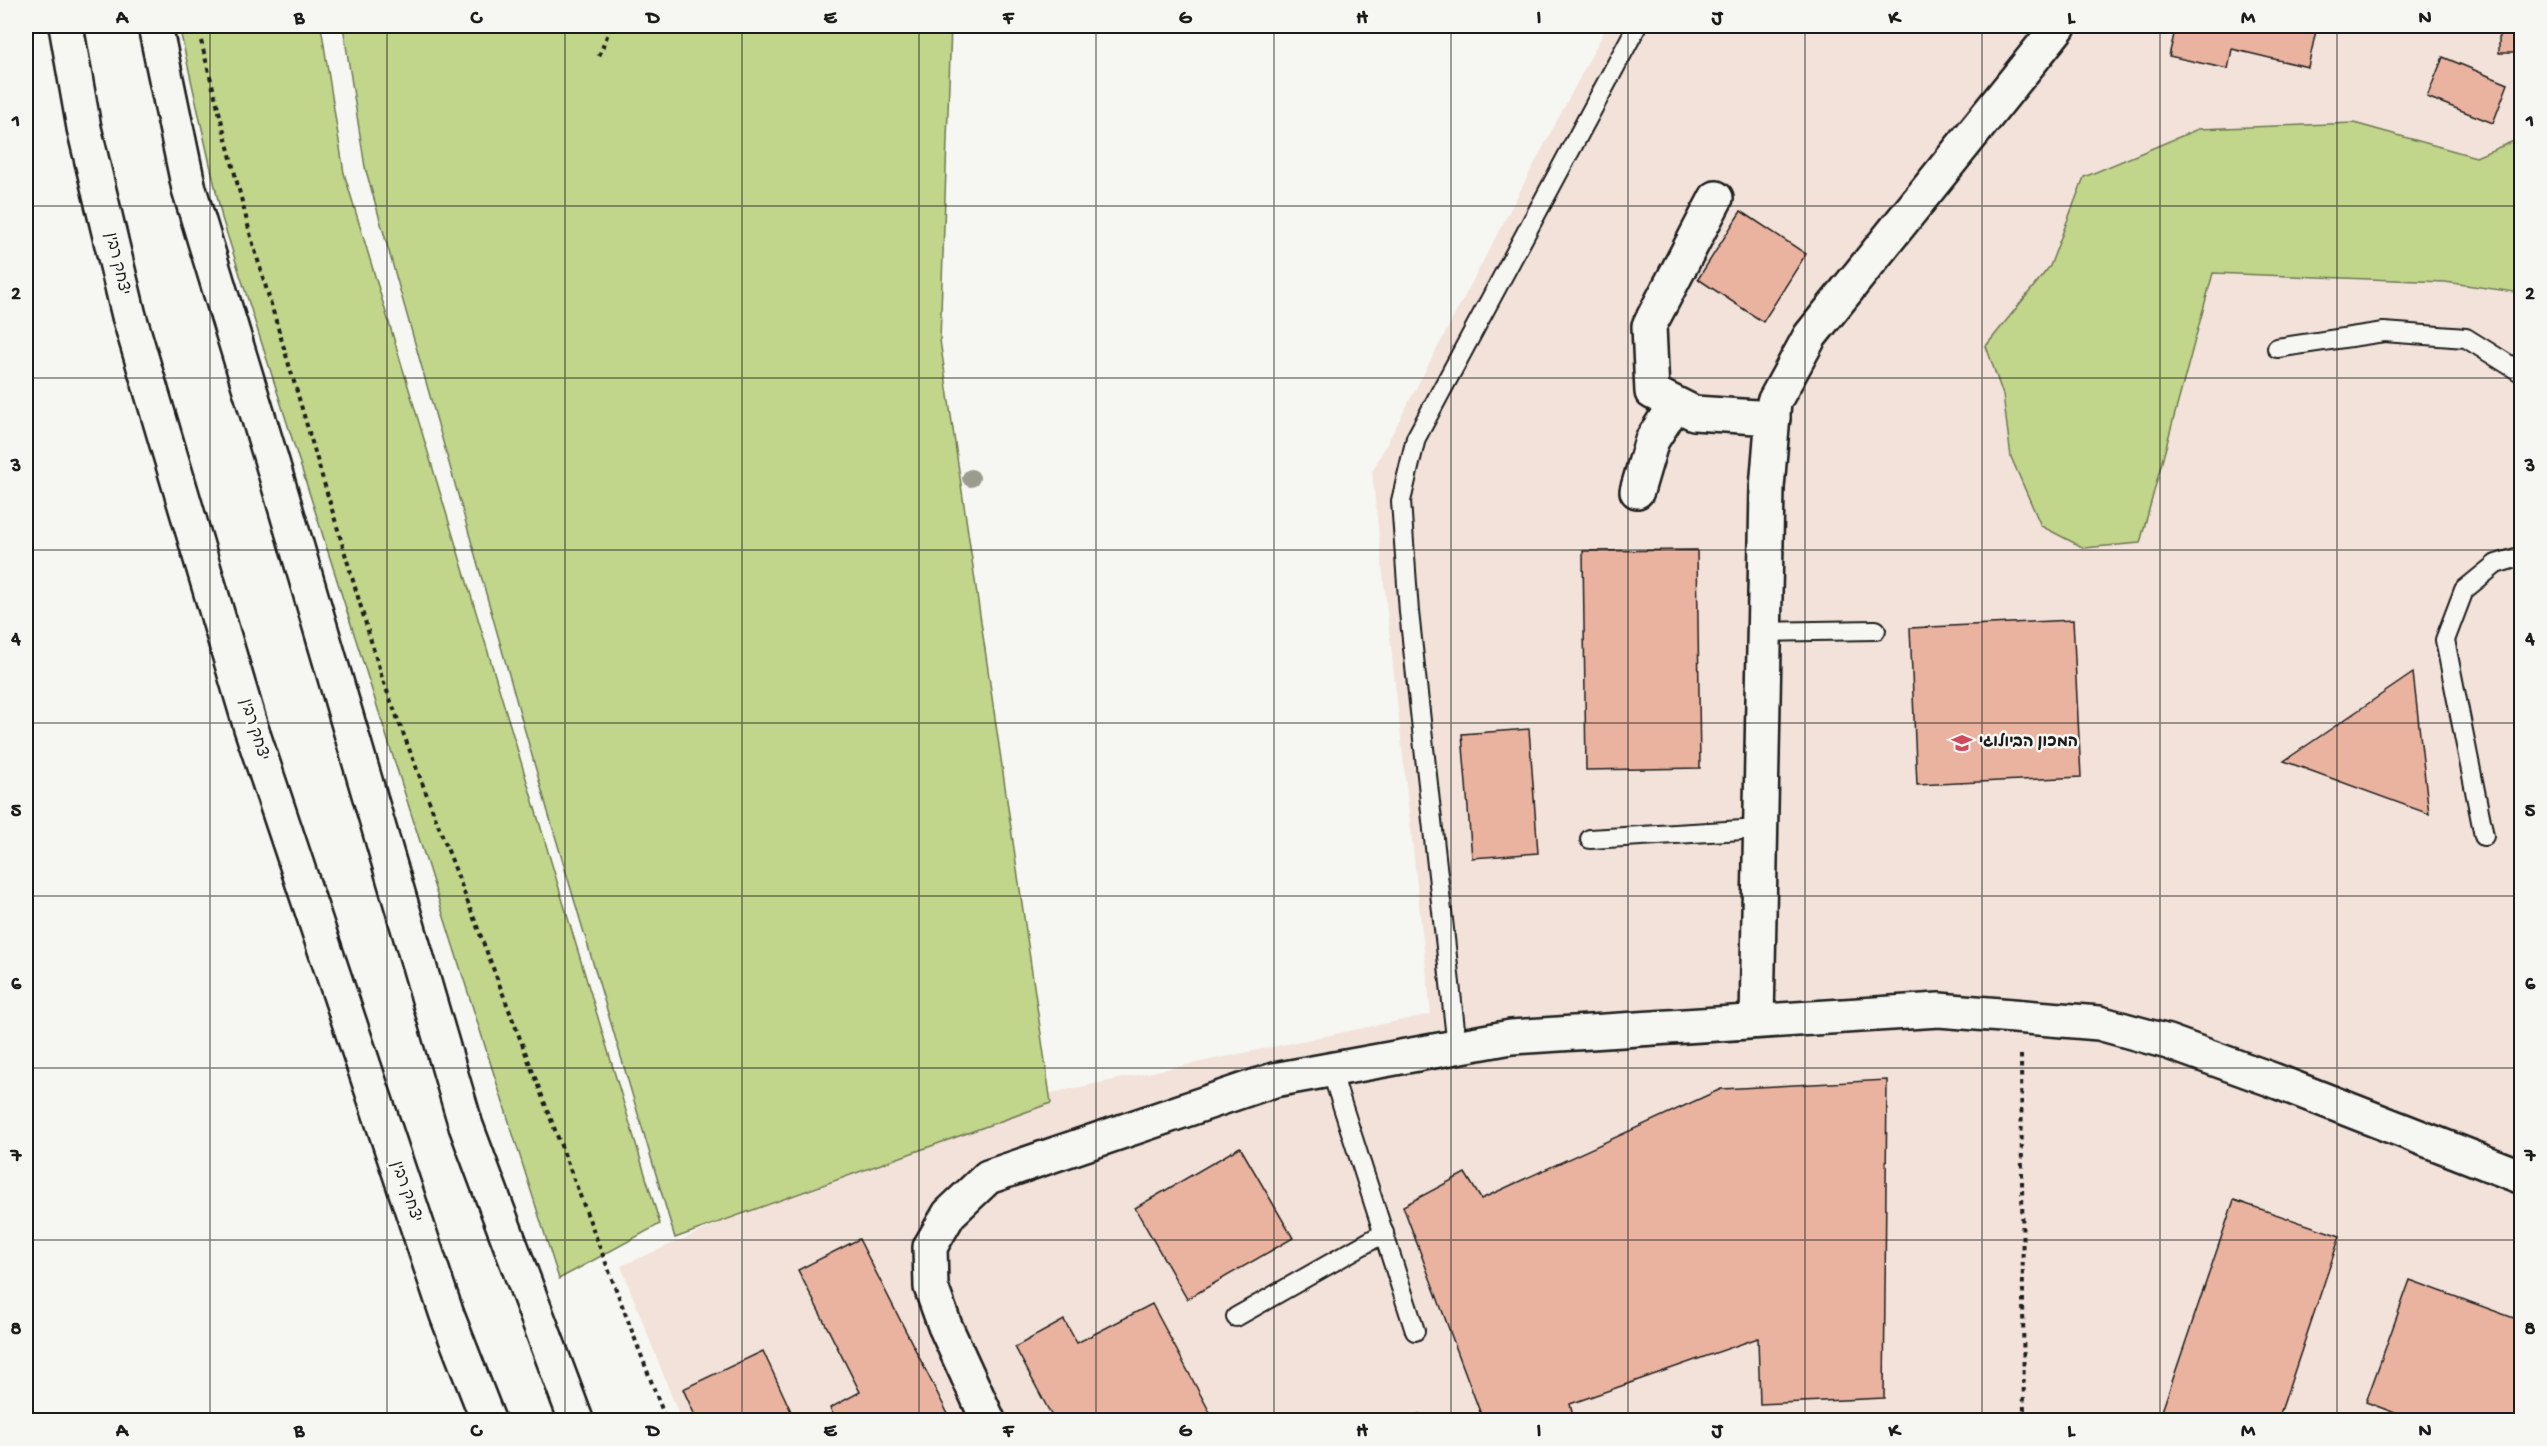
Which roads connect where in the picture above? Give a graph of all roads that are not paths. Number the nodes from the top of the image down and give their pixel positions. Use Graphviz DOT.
graph roads {
  1 [pos="66,26"];
  2 [pos="155,26"];
  3 [pos="1637,26"];
  4 [pos="2059,26"];
  5 [pos="1716,198"];
  6 [pos="2277,348"];
  7 [pos="2522,373"];
  8 [pos="1676,404"];
  9 [pos="1773,418"];
  10 [pos="1638,491"];
  11 [pos="2522,556"];
  12 [pos="1876,630"];
  13 [pos="1763,632"];
  14 [pos="1760,829"];
  15 [pos="2484,836"];
  16 [pos="1590,839"];
  17 [pos="1756,1021"];
  18 [pos="1457,1047"];
  19 [pos="1330,1070"];
  20 [pos="2522,1177"];
  21 [pos="1384,1233"];
  22 [pos="1236,1317"];
  23 [pos="1415,1331"];
  24 [pos="488,1420"];
  25 [pos="576,1420"];
  26 [pos="988,1420"];
  1 -- 24 [label="street, יצחק רבין"];
  2 -- 25 [label="street"];
  3 -- 18 [label="lane"];
  4 -- 9 [label="street"];
  5 -- 8 [label="street"];
  6 -- 7 [label="lane"];
  8 -- 9 [label="street"];
  8 -- 10 [label="street"];
  9 -- 13 [label="street"];
  11 -- 15 [label="lane"];
  12 -- 13 [label="lane"];
  13 -- 14 [label="street"];
  14 -- 16 [label="lane"];
  14 -- 17 [label="street"];
  17 -- 18 [label="street"];
  17 -- 20 [label="street"];
  18 -- 19 [label="street"];
  19 -- 21 [label="lane"];
  19 -- 26 [label="street"];
  21 -- 22 [label="lane"];
  21 -- 23 [label="lane"];
}
